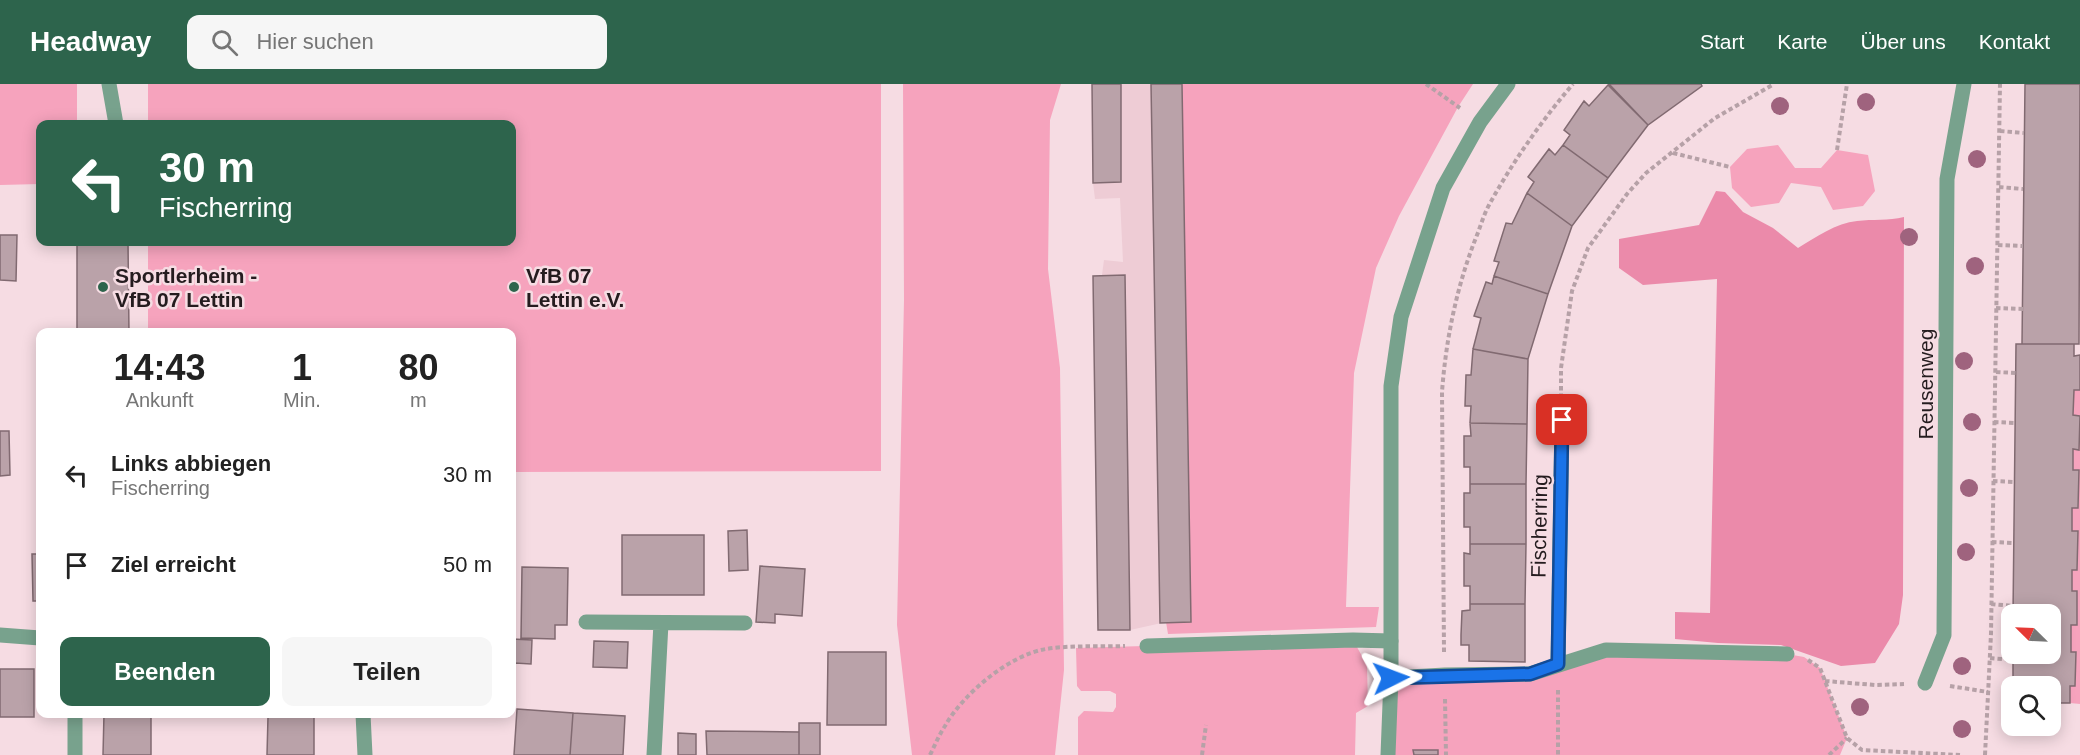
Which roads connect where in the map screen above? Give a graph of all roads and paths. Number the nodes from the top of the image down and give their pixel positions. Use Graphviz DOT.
graph roads {
  1 [pos="109,84"];
  2 [pos="1426,84"];
  3 [pos="1508,84"];
  4 [pos="1573,84"];
  5 [pos="1774,84"];
  6 [pos="1847,84"];
  7 [pos="1964,84"];
  8 [pos="2000,84"];
  9 [pos="115,120"];
  10 [pos="1479,122"];
  11 [pos="2000,131"];
  12 [pos="2024,133"];
  13 [pos="1837,150"];
  14 [pos="1672,153"];
  15 [pos="1730,167"];
  16 [pos="1999,187"];
  17 [pos="2023,189"];
  18 [pos="1998,245"];
  19 [pos="2023,246"];
  20 [pos="1996,308"];
  21 [pos="2023,309"];
  22 [pos="1996,372"];
  23 [pos="2016,373"];
  24 [pos="1562,420"];
  25 [pos="1995,422"];
  26 [pos="2016,423"];
  27 [pos="1993,481"];
  28 [pos="2015,482"];
  29 [pos="1992,542"];
  30 [pos="2014,543"];
  31 [pos="1991,604"];
  32 [pos="2001,605"];
  33 [pos="586,622"];
  34 [pos="661,623"];
  35 [pos="745,623"];
  36 [pos="0,635"];
  37 [pos="36,638"];
  38 [pos="1391,641"];
  39 [pos="1147,646"];
  40 [pos="1787,654"];
  41 [pos="1989,658"];
  42 [pos="2001,659"];
  43 [pos="1558,664"];
  44 [pos="1445,675"];
  45 [pos="1391,678"];
  46 [pos="1925,683"];
  47 [pos="75,718"];
  48 [pos="363,718"];
  49 [pos="1206,725"];
  50 [pos="1847,738"];
  51 [pos="75,755"];
  52 [pos="365,755"];
  53 [pos="654,755"];
  54 [pos="930,755"];
  55 [pos="1202,755"];
  56 [pos="1388,755"];
  57 [pos="1446,755"];
  58 [pos="1558,755"];
  59 [pos="1829,755"];
  60 [pos="1960,755"];
  61 [pos="1985,755"];
  1 -- 9 [label="street"];
  2 -- 10 [label="path"];
  3 -- 10 [label="street"];
  4 -- 44 [label="path"];
  5 -- 14 [label="path"];
  6 -- 13 [label="path"];
  7 -- 46 [label="street, Reusenweg"];
  8 -- 11 [label="path"];
  10 -- 38 [label="street"];
  11 -- 12 [label="path"];
  11 -- 16 [label="path"];
  14 -- 15 [label="path"];
  14 -- 24 [label="path"];
  16 -- 17 [label="path"];
  16 -- 18 [label="path"];
  18 -- 19 [label="path"];
  18 -- 20 [label="path"];
  20 -- 21 [label="path"];
  20 -- 22 [label="path"];
  22 -- 23 [label="path"];
  22 -- 25 [label="path"];
  24 -- 43 [label="street, Fischerring"];
  25 -- 26 [label="path"];
  25 -- 27 [label="path"];
  27 -- 28 [label="path"];
  27 -- 29 [label="path"];
  29 -- 30 [label="path"];
  29 -- 31 [label="path"];
  31 -- 32 [label="path"];
  31 -- 41 [label="path"];
  33 -- 34 [label="street"];
  34 -- 35 [label="street"];
  34 -- 53 [label="street"];
  36 -- 37 [label="street"];
  38 -- 39 [label="street"];
  38 -- 45 [label="street"];
  39 -- 54 [label="path"];
  40 -- 43 [label="street"];
  40 -- 50 [label="path"];
  41 -- 42 [label="path"];
  41 -- 61 [label="path"];
  43 -- 44 [label="street"];
  43 -- 58 [label="path"];
  44 -- 45 [label="street"];
  44 -- 57 [label="path"];
  45 -- 56 [label="street"];
  47 -- 51 [label="street"];
  48 -- 52 [label="street"];
  49 -- 55 [label="path"];
  50 -- 59 [label="path"];
  50 -- 60 [label="path"];
}
